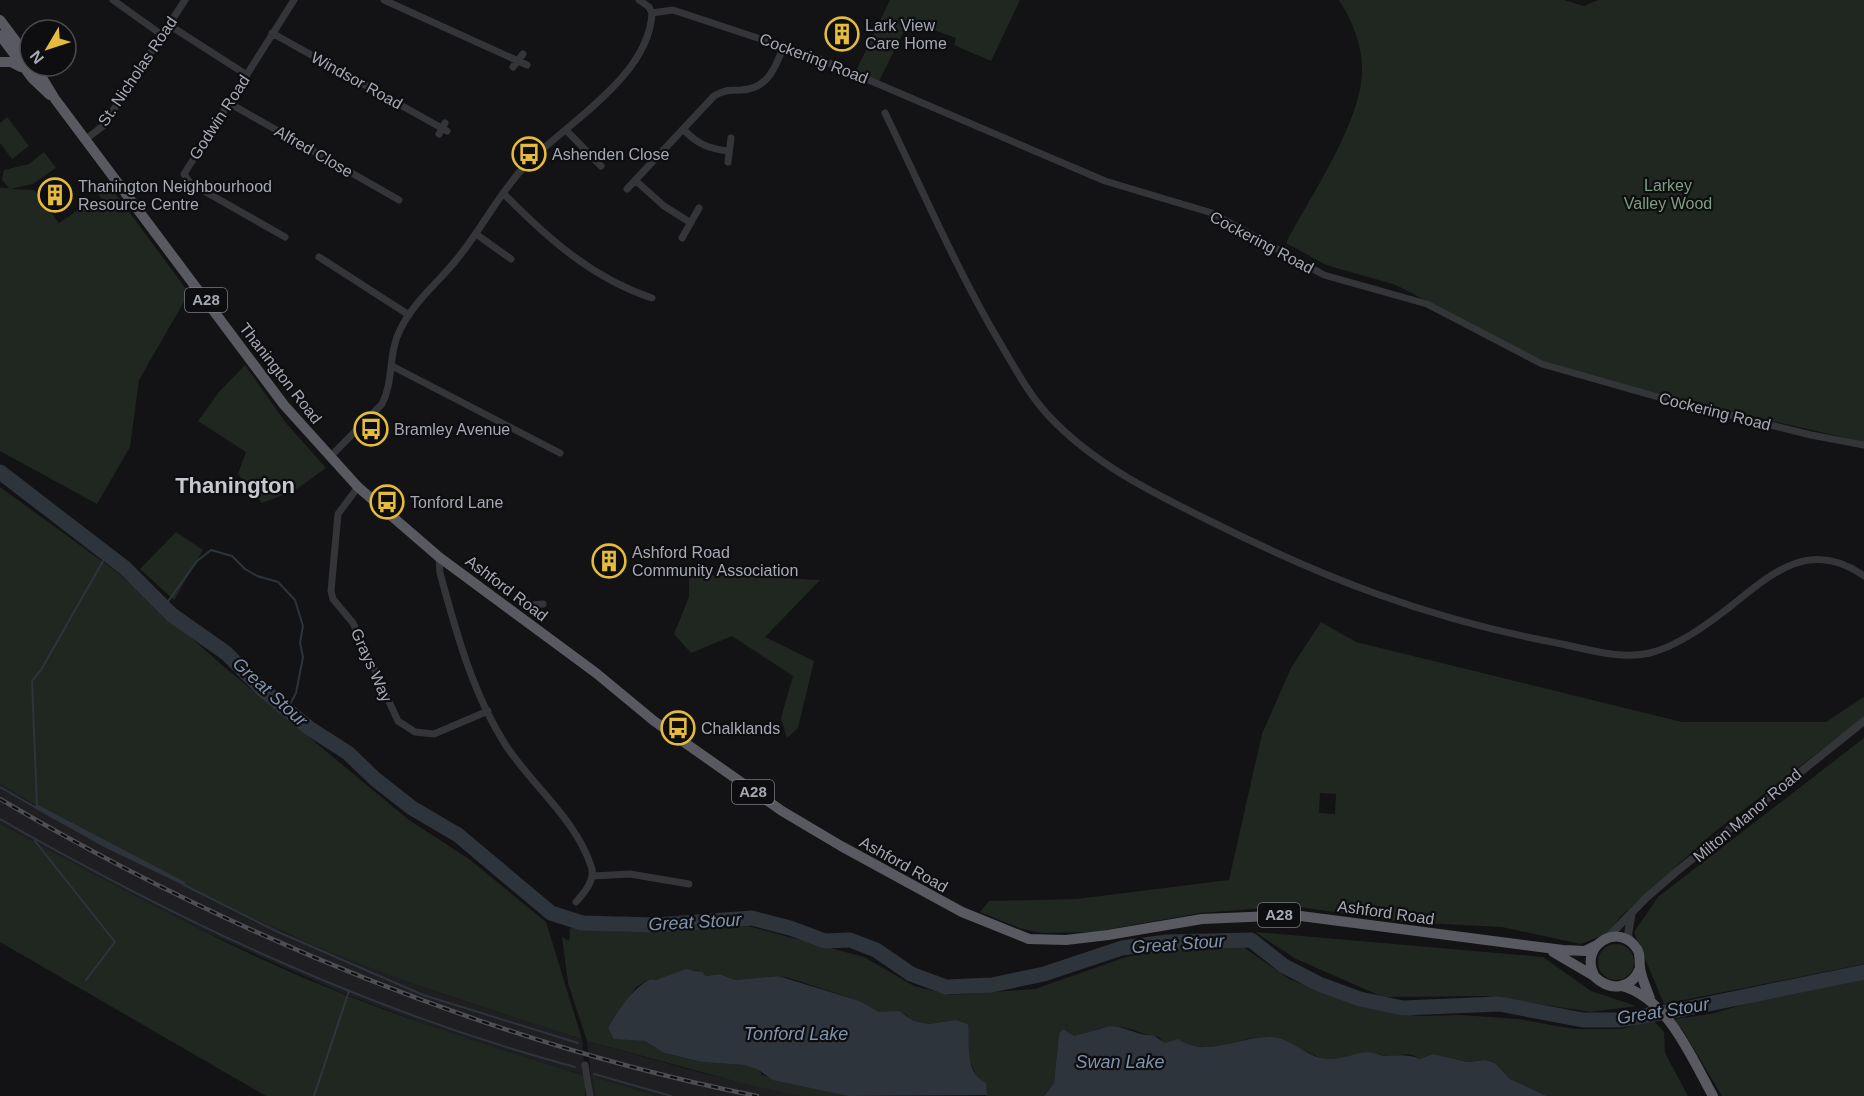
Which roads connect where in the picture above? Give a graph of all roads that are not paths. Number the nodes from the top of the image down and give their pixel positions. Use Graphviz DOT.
graph roads {
  1 [pos="112,0"];
  2 [pos="185,0"];
  3 [pos="294,0"];
  4 [pos="384,0"];
  5 [pos="639,0"];
  6 [pos="652,13"];
  7 [pos="0,20"];
  8 [pos="169,25"];
  9 [pos="272,33"];
  10 [pos="162,35"];
  11 [pos="0,36"];
  12 [pos="18,44"];
  13 [pos="784,45"];
  14 [pos="18,55"];
  15 [pos="0,62"];
  16 [pos="18,64"];
  17 [pos="527,66"];
  18 [pos="247,75"];
  19 [pos="39,78"];
  20 [pos="229,103"];
  21 [pos="885,113"];
  22 [pos="443,129"];
  23 [pos="683,129"];
  24 [pos="566,130"];
  25 [pos="731,138"];
  26 [pos="86,139"];
  27 [pos="729,151"];
  28 [pos="728,162"];
  29 [pos="601,166"];
  30 [pos="635,180"];
  31 [pos="627,189"];
  32 [pos="503,194"];
  33 [pos="399,200"];
  34 [pos="699,208"];
  35 [pos="691,223"];
  36 [pos="274,230"];
  37 [pos="476,234"];
  38 [pos="285,237"];
  39 [pos="682,238"];
  40 [pos="269,239"];
  41 [pos="319,256"];
  42 [pos="511,259"];
  43 [pos="652,298"];
  44 [pos="409,315"];
  45 [pos="392,366"];
  46 [pos="1864,445"];
  47 [pos="560,453"];
  48 [pos="330,458"];
  49 [pos="358,487"];
  50 [pos="439,557"];
  51 [pos="1864,576"];
  52 [pos="522,598"];
  53 [pos="543,604"];
  54 [pos="488,711"];
  55 [pos="1864,721"];
  56 [pos="593,876"];
  57 [pos="672,882"];
  58 [pos="689,884"];
  59 [pos="669,891"];
  60 [pos="576,902"];
  61 [pos="1632,912"];
  62 [pos="1607,938"];
  63 [pos="1630,942"];
  64 [pos="1597,945"];
  65 [pos="1545,948"];
  66 [pos="1640,968"];
  67 [pos="1595,977"];
  68 [pos="1622,986"];
  69 [pos="1653,1002"];
  70 [pos="585,1065"];
  71 [pos="590,1096"];
  72 [pos="1713,1096"];
  1 -- 10 [label="street"];
  2 -- 8 [label="street, St. Nicholas Road"];
  3 -- 9 [label="street, Godwin Road"];
  4 -- 17 [label="street"];
  5 -- 6 [label="street"];
  6 -- 13 [label="street, Cockering Road"];
  6 -- 24 [label="street"];
  7 -- 12 [label="highway"];
  8 -- 10 [label="street, St. Nicholas Road"];
  8 -- 18 [label="street"];
  9 -- 18 [label="street, Godwin Road"];
  9 -- 22 [label="street, Windsor Road"];
  10 -- 26 [label="street, St. Nicholas Road"];
  11 -- 14 [label="highway, Thanington Road / A28"];
  13 -- 23 [label="street"];
  13 -- 46 [label="street, Cockering Road"];
  15 -- 16 [label="highway"];
  18 -- 20 [label="street, Godwin Road"];
  19 -- 26 [label="highway, Thanington Road / A28"];
  20 -- 33 [label="street, Alfred Close"];
  20 -- 36 [label="street, Godwin Road"];
  21 -- 51 [label="street"];
  23 -- 27 [label="street"];
  23 -- 30 [label="street"];
  24 -- 29 [label="street"];
  24 -- 32 [label="street"];
  25 -- 27 [label="street"];
  26 -- 48 [label="highway, Thanington Road / A28"];
  27 -- 28 [label="street"];
  30 -- 31 [label="street"];
  30 -- 35 [label="street"];
  32 -- 37 [label="street"];
  32 -- 43 [label="street"];
  34 -- 35 [label="street"];
  35 -- 39 [label="street"];
  36 -- 38 [label="street, Godwin Road"];
  36 -- 40 [label="street"];
  37 -- 42 [label="street"];
  37 -- 44 [label="street"];
  41 -- 44 [label="street"];
  44 -- 45 [label="street"];
  45 -- 47 [label="street"];
  45 -- 48 [label="street"];
  48 -- 49 [label="highway, Thanington Road / A28"];
  49 -- 50 [label="highway, Ashford Road / A28"];
  49 -- 54 [label="street, Grays Way"];
  50 -- 54 [label="street"];
  50 -- 65 [label="highway, Ashford Road / A28"];
  52 -- 53 [label="street"];
  54 -- 56 [label="street"];
  55 -- 61 [label="street, Milton Manor Road"];
  56 -- 57 [label="street"];
  56 -- 60 [label="street"];
  57 -- 58 [label="street"];
  57 -- 59 [label="street"];
  61 -- 62 [label="street, Milton Manor Road"];
  61 -- 63 [label="street"];
  62 -- 63 [label="highway"];
  62 -- 64 [label="highway"];
  63 -- 66 [label="highway"];
  64 -- 65 [label="highway, Ashford Road / A28"];
  64 -- 67 [label="highway"];
  65 -- 67 [label="highway, Ashford Road / A28"];
  66 -- 68 [label="highway"];
  66 -- 69 [label="highway"];
  67 -- 68 [label="highway"];
  68 -- 69 [label="highway"];
  69 -- 72 [label="highway"];
  70 -- 71 [label="street"];
}
